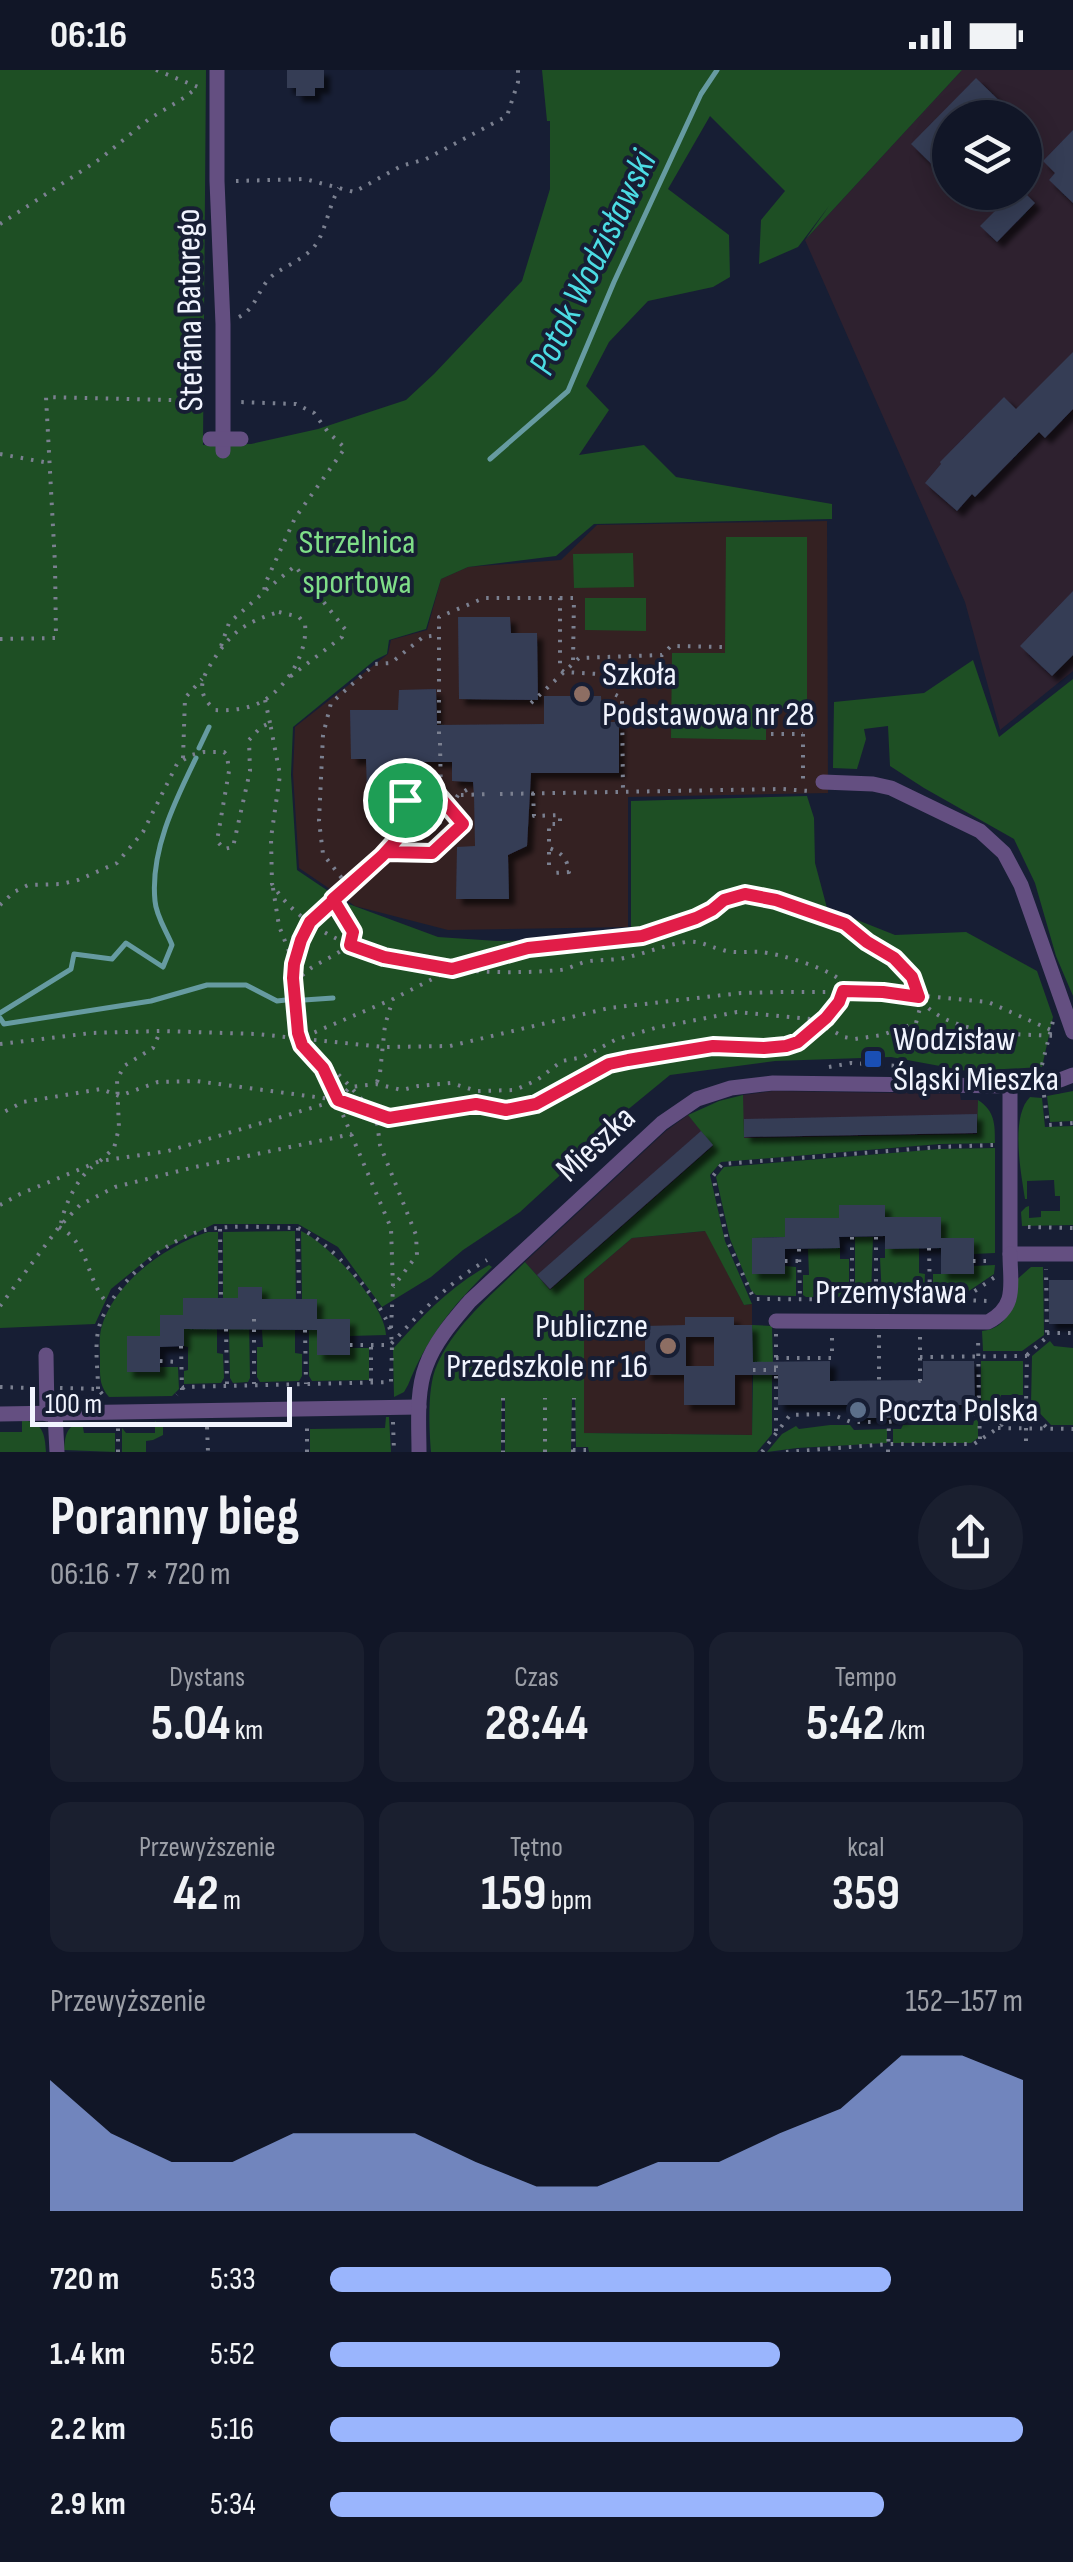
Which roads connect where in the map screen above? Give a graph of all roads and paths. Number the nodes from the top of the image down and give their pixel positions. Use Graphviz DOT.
graph roads {
  1 [pos="156,70"];
  2 [pos="218,70"];
  3 [pos="518,70"];
  4 [pos="217,181"];
  5 [pos="236,181"];
  6 [pos="339,188"];
  7 [pos="0,224"];
  8 [pos="223,324"];
  9 [pos="222,402"];
  10 [pos="241,439"];
  11 [pos="0,454"];
  12 [pos="50,463"];
  13 [pos="264,592"];
  14 [pos="560,598"];
  15 [pos="438,634"];
  16 [pos="0,638"];
  17 [pos="221,646"];
  18 [pos="725,647"];
  19 [pos="574,663"];
  20 [pos="564,672"];
  21 [pos="202,679"];
  22 [pos="284,682"];
  23 [pos="265,700"];
  24 [pos="531,702"];
  25 [pos="802,714"];
  26 [pos="270,723"];
  27 [pos="440,734"];
  28 [pos="771,734"];
  29 [pos="803,734"];
  30 [pos="440,743"];
  31 [pos="183,760"];
  32 [pos="804,781"];
  33 [pos="473,786"];
  34 [pos="818,786"];
  35 [pos="623,792"];
  36 [pos="533,793"];
  37 [pos="492,794"];
  38 [pos="500,794"];
  39 [pos="458,795"];
  40 [pos="441,796"];
  41 [pos="405,800"];
  42 [pos="419,801"];
  43 [pos="450,808"];
  44 [pos="432,819"];
  45 [pos="414,822"];
  46 [pos="463,824"];
  47 [pos="475,824"];
  48 [pos="434,828"];
  49 [pos="402,834"];
  50 [pos="550,848"];
  51 [pos="386,852"];
  52 [pos="549,864"];
  53 [pos="554,872"];
  54 [pos="348,886"];
  55 [pos="274,887"];
  56 [pos="333,899"];
  57 [pos="0,905"];
  58 [pos="310,922"];
  59 [pos="350,945"];
  60 [pos="294,964"];
  61 [pos="452,969"];
  62 [pos="294,989"];
  63 [pos="843,991"];
  64 [pos="919,997"];
  65 [pos="393,999"];
  66 [pos="1054,1017"];
  67 [pos="820,1024"];
  68 [pos="161,1031"];
  69 [pos="1050,1033"];
  70 [pos="1068,1034"];
  71 [pos="301,1038"];
  72 [pos="0,1044"];
  73 [pos="384,1046"];
  74 [pos="1042,1067"];
  75 [pos="824,1068"];
  76 [pos="922,1068"];
  77 [pos="1073,1075"];
  78 [pos="376,1084"];
  79 [pos="1010,1086"];
  80 [pos="350,1087"];
  81 [pos="120,1096"];
  82 [pos="1044,1097"];
  83 [pos="338,1100"];
  84 [pos="0,1114"];
  85 [pos="376,1115"];
  86 [pos="1073,1123"];
  87 [pos="352,1134"];
  88 [pos="998,1135"];
  89 [pos="100,1161"];
  90 [pos="0,1206"];
  91 [pos="60,1227"];
  92 [pos="298,1228"];
  93 [pos="220,1229"];
  94 [pos="876,1236"];
  95 [pos="852,1237"];
  96 [pos="929,1248"];
  97 [pos="799,1249"];
  98 [pos="1073,1254"];
  99 [pos="1004,1257"];
  100 [pos="490,1259"];
  101 [pos="785,1260"];
  102 [pos="799,1261"];
  103 [pos="974,1261"];
  104 [pos="1046,1273"];
  105 [pos="392,1287"];
  106 [pos="996,1287"];
  107 [pos="221,1298"];
  108 [pos="298,1299"];
  109 [pos="996,1299"];
  110 [pos="775,1300"];
  111 [pos="800,1300"];
  112 [pos="852,1300"];
  113 [pos="876,1300"];
  114 [pos="930,1300"];
  115 [pos="962,1300"];
  116 [pos="109,1305"];
  117 [pos="0,1306"];
  118 [pos="254,1319"];
  119 [pos="776,1321"];
  120 [pos="226,1330"];
  121 [pos="305,1330"];
  122 [pos="391,1331"];
  123 [pos="1047,1333"];
  124 [pos="1073,1333"];
  125 [pos="832,1334"];
  126 [pos="865,1334"];
  127 [pos="909,1334"];
  128 [pos="978,1338"];
  129 [pos="350,1345"];
  130 [pos="370,1345"];
  131 [pos="390,1345"];
  132 [pos="181,1346"];
  133 [pos="46,1355"];
  134 [pos="978,1356"];
  135 [pos="1027,1356"];
  136 [pos="920,1357"];
  137 [pos="776,1358"];
  138 [pos="160,1362"];
  139 [pos="181,1362"];
  140 [pos="753,1370"];
  141 [pos="776,1370"];
  142 [pos="879,1381"];
  143 [pos="922,1381"];
  144 [pos="371,1382"];
  145 [pos="306,1384"];
  146 [pos="254,1385"];
  147 [pos="226,1386"];
  148 [pos="182,1390"];
  149 [pos="503,1398"];
  150 [pos="545,1398"];
  151 [pos="574,1398"];
  152 [pos="173,1399"];
  153 [pos="929,1405"];
  154 [pos="113,1406"];
  155 [pos="1026,1406"];
  156 [pos="418,1407"];
  157 [pos="306,1408"];
  158 [pos="207,1410"];
  159 [pos="979,1411"];
  160 [pos="1010,1411"];
  161 [pos="51,1413"];
  162 [pos="0,1414"];
  163 [pos="790,1415"];
  164 [pos="776,1416"];
  165 [pos="929,1418"];
  166 [pos="888,1422"];
  167 [pos="998,1428"];
  168 [pos="1026,1428"];
  169 [pos="1047,1428"];
  170 [pos="1073,1429"];
  171 [pos="776,1434"];
  172 [pos="979,1440"];
  173 [pos="1026,1442"];
  174 [pos="889,1444"];
  175 [pos="573,1451"];
  176 [pos="56,1452"];
  177 [pos="118,1452"];
  178 [pos="208,1452"];
  179 [pos="306,1452"];
  180 [pos="419,1452"];
  181 [pos="504,1452"];
  182 [pos="544,1452"];
  183 [pos="586,1452"];
  184 [pos="762,1452"];
  185 [pos="786,1452"];
  186 [pos="888,1452"];
  187 [pos="978,1452"];
  1 -- 7 [label="path"];
  2 -- 4 [label="street, Stefana Batorego"];
  3 -- 6 [label="path"];
  4 -- 5 [label="street, Stefana Batorego"];
  4 -- 8 [label="street, Stefana Batorego"];
  5 -- 6 [label="path"];
  6 -- 8 [label="path"];
  8 -- 9 [label="street, Stefana Batorego"];
  9 -- 10 [label="street, Stefana Batorego"];
  9 -- 12 [label="path"];
  9 -- 13 [label="path"];
  11 -- 12 [label="path"];
  12 -- 16 [label="path"];
  13 -- 17 [label="path"];
  13 -- 22 [label="path"];
  14 -- 15 [label="path"];
  14 -- 19 [label="path"];
  14 -- 20 [label="path"];
  15 -- 27 [label="path"];
  15 -- 54 [label="path"];
  17 -- 21 [label="path"];
  17 -- 22 [label="path"];
  18 -- 19 [label="path"];
  19 -- 20 [label="path"];
  20 -- 24 [label="path"];
  20 -- 35 [label="path"];
  21 -- 23 [label="path"];
  21 -- 31 [label="path"];
  22 -- 23 [label="path"];
  23 -- 26 [label="path"];
  25 -- 29 [label="path"];
  26 -- 31 [label="path"];
  26 -- 55 [label="path"];
  28 -- 29 [label="path"];
  29 -- 32 [label="path"];
  30 -- 40 [label="path"];
  31 -- 57 [label="path"];
  33 -- 39 [label="path"];
  34 -- 35 [label="path"];
  34 -- 70 [label="street"];
  35 -- 36 [label="path"];
  36 -- 38 [label="path"];
  36 -- 50 [label="path"];
  37 -- 39 [label="path"];
  39 -- 43 [label="path"];
  40 -- 41 [label="path"];
  40 -- 43 [label="path"];
  41 -- 42 [label="path"];
  41 -- 49 [label="path"];
  42 -- 44 [label="path"];
  42 -- 45 [label="path"];
  43 -- 46 [label="path"];
  43 -- 48 [label="path"];
  44 -- 45 [label="path"];
  44 -- 48 [label="path"];
  45 -- 49 [label="path"];
  46 -- 47 [label="path"];
  46 -- 51 [label="path"];
  48 -- 49 [label="path"];
  49 -- 51 [label="path"];
  50 -- 52 [label="path"];
  50 -- 53 [label="path"];
  51 -- 54 [label="path"];
  54 -- 56 [label="path"];
  55 -- 58 [label="path"];
  55 -- 60 [label="path"];
  56 -- 58 [label="path"];
  56 -- 59 [label="path"];
  58 -- 59 [label="path"];
  58 -- 60 [label="path"];
  59 -- 61 [label="path"];
  59 -- 62 [label="path"];
  60 -- 62 [label="path"];
  61 -- 63 [label="path"];
  61 -- 64 [label="path"];
  61 -- 65 [label="path"];
  62 -- 71 [label="path"];
  63 -- 64 [label="path"];
  63 -- 67 [label="path"];
  63 -- 73 [label="path"];
  64 -- 67 [label="path"];
  64 -- 69 [label="path"];
  64 -- 69 [label="path"];
  65 -- 71 [label="path"];
  65 -- 73 [label="path"];
  66 -- 69 [label="path"];
  67 -- 78 [label="path"];
  67 -- 85 [label="path"];
  68 -- 71 [label="path"];
  68 -- 72 [label="path"];
  68 -- 81 [label="path"];
  69 -- 70 [label="path"];
  69 -- 74 [label="path"];
  71 -- 73 [label="path"];
  71 -- 80 [label="path"];
  71 -- 83 [label="path"];
  73 -- 78 [label="path"];
  75 -- 76 [label="path"];
  77 -- 79 [label="street, Mieszka"];
  78 -- 80 [label="path"];
  79 -- 99 [label="street, Przemysława"];
  79 -- 156 [label="street, Mieszka"];
  80 -- 83 [label="path"];
  80 -- 85 [label="path"];
  81 -- 83 [label="path"];
  81 -- 84 [label="path"];
  81 -- 89 [label="path"];
  82 -- 86 [label="path"];
  83 -- 85 [label="path"];
  83 -- 87 [label="path"];
  83 -- 89 [label="path"];
  85 -- 105 [label="path"];
  87 -- 91 [label="path"];
  87 -- 105 [label="path"];
  88 -- 110 [label="path"];
  89 -- 90 [label="path"];
  89 -- 91 [label="path"];
  91 -- 116 [label="path"];
  91 -- 117 [label="path"];
  92 -- 93 [label="path"];
  92 -- 108 [label="path"];
  92 -- 122 [label="path"];
  93 -- 107 [label="path"];
  93 -- 116 [label="path"];
  94 -- 113 [label="path"];
  95 -- 112 [label="path"];
  96 -- 114 [label="path"];
  97 -- 102 [label="path"];
  98 -- 99 [label="street, Przemysława"];
  99 -- 103 [label="path"];
  99 -- 119 [label="street, Przemysława"];
  100 -- 131 [label="path"];
  101 -- 102 [label="path"];
  102 -- 111 [label="path"];
  104 -- 123 [label="path"];
  105 -- 122 [label="path"];
  106 -- 115 [label="path"];
  109 -- 115 [label="path"];
  110 -- 111 [label="path"];
  110 -- 119 [label="path"];
  111 -- 112 [label="path"];
  112 -- 113 [label="path"];
  113 -- 114 [label="path"];
  114 -- 115 [label="path"];
  116 -- 154 [label="path"];
  118 -- 146 [label="path"];
  119 -- 137 [label="path"];
  120 -- 147 [label="path"];
  121 -- 145 [label="path"];
  122 -- 131 [label="path"];
  123 -- 124 [label="path"];
  123 -- 135 [label="path"];
  125 -- 137 [label="path"];
  126 -- 142 [label="path"];
  127 -- 136 [label="path"];
  128 -- 134 [label="path"];
  129 -- 130 [label="path"];
  130 -- 131 [label="path"];
  130 -- 144 [label="path"];
  131 -- 144 [label="path"];
  132 -- 139 [label="path"];
  133 -- 161 [label="street"];
  134 -- 135 [label="path"];
  134 -- 136 [label="path"];
  134 -- 159 [label="path"];
  135 -- 155 [label="path"];
  136 -- 143 [label="path"];
  137 -- 141 [label="path"];
  138 -- 139 [label="path"];
  139 -- 148 [label="path"];
  140 -- 141 [label="path"];
  141 -- 164 [label="path"];
  144 -- 145 [label="path"];
  145 -- 146 [label="path"];
  146 -- 147 [label="path"];
  147 -- 148 [label="path"];
  148 -- 152 [label="path"];
  149 -- 181 [label="path"];
  150 -- 182 [label="path"];
  151 -- 175 [label="path"];
  153 -- 165 [label="path"];
  154 -- 158 [label="street"];
  154 -- 161 [label="street"];
  154 -- 177 [label="path"];
  155 -- 160 [label="path"];
  155 -- 168 [label="path"];
  155 -- 169 [label="path"];
  156 -- 157 [label="street"];
  156 -- 180 [label="street, Mieszka"];
  157 -- 158 [label="street"];
  157 -- 179 [label="path"];
  158 -- 178 [label="path"];
  159 -- 160 [label="path"];
  159 -- 165 [label="path"];
  159 -- 172 [label="path"];
  160 -- 167 [label="path"];
  161 -- 162 [label="street"];
  161 -- 176 [label="street"];
  163 -- 164 [label="path"];
  163 -- 166 [label="path"];
  163 -- 171 [label="path"];
  164 -- 171 [label="path"];
  165 -- 166 [label="path"];
  166 -- 174 [label="path"];
  167 -- 168 [label="path"];
  167 -- 172 [label="path"];
  168 -- 169 [label="path"];
  168 -- 173 [label="path"];
  169 -- 170 [label="path"];
  171 -- 184 [label="path"];
  172 -- 174 [label="path"];
  172 -- 187 [label="path"];
  174 -- 185 [label="path"];
  174 -- 186 [label="path"];
  175 -- 183 [label="path"];
}
